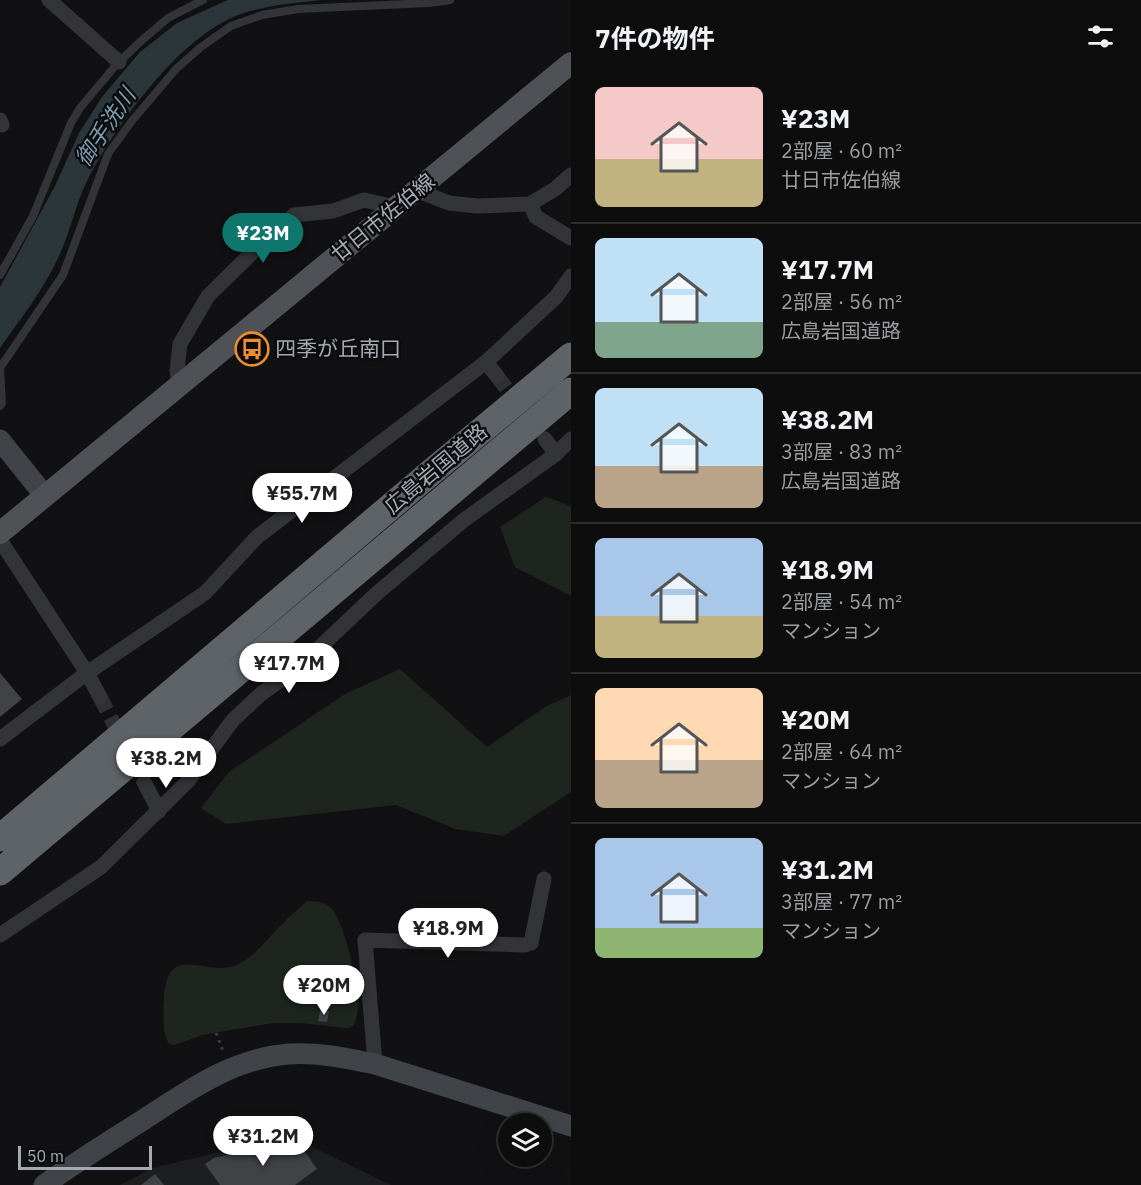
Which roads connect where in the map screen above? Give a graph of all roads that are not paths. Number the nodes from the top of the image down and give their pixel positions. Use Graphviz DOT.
graph roads {
  1 [pos="49,0"];
  2 [pos="203,0"];
  3 [pos="450,0"];
  4 [pos="119,62"];
  5 [pos="571,63"];
  6 [pos="571,175"];
  7 [pos="416,190"];
  8 [pos="530,204"];
  9 [pos="395,207"];
  10 [pos="571,238"];
  11 [pos="0,275"];
  12 [pos="571,276"];
  13 [pos="571,356"];
  14 [pos="486,362"];
  15 [pos="497,376"];
  16 [pos="179,386"];
  17 [pos="571,391"];
  18 [pos="0,406"];
  19 [pos="545,439"];
  20 [pos="571,439"];
  21 [pos="0,440"];
  22 [pos="556,454"];
  23 [pos="45,496"];
  24 [pos="0,533"];
  25 [pos="0,540"];
  26 [pos="87,673"];
  27 [pos="100,698"];
  28 [pos="0,739"];
  29 [pos="144,782"];
  30 [pos="159,811"];
  31 [pos="0,838"];
  32 [pos="0,872"];
  33 [pos="544,879"];
  34 [pos="0,936"];
  35 [pos="375,1064"];
  36 [pos="571,1126"];
  37 [pos="44,1185"];
  1 -- 4 [label="street"];
  2 -- 4 [label="lane"];
  3 -- 18 [label="lane"];
  4 -- 11 [label="lane"];
  5 -- 7 [label="main road, 廿日市佐伯線"];
  6 -- 8 [label="street"];
  7 -- 8 [label="street"];
  7 -- 9 [label="main road, 廿日市佐伯線"];
  8 -- 10 [label="street"];
  9 -- 16 [label="main road, 廿日市佐伯線"];
  9 -- 16 [label="street"];
  12 -- 14 [label="street"];
  13 -- 31 [label="highway, 広島岩国道路"];
  14 -- 15 [label="street"];
  14 -- 26 [label="street"];
  16 -- 23 [label="main road, 廿日市佐伯線"];
  17 -- 32 [label="highway, 広島岩国道路"];
  19 -- 22 [label="street"];
  20 -- 22 [label="street"];
  21 -- 23 [label="street"];
  22 -- 30 [label="street"];
  23 -- 24 [label="main road, 廿日市佐伯線"];
  25 -- 26 [label="street"];
  26 -- 27 [label="street"];
  26 -- 28 [label="street"];
  29 -- 30 [label="street"];
  30 -- 34 [label="street"];
  33 -- 35 [label="street"];
  35 -- 36 [label="street"];
  35 -- 37 [label="street"];
}
